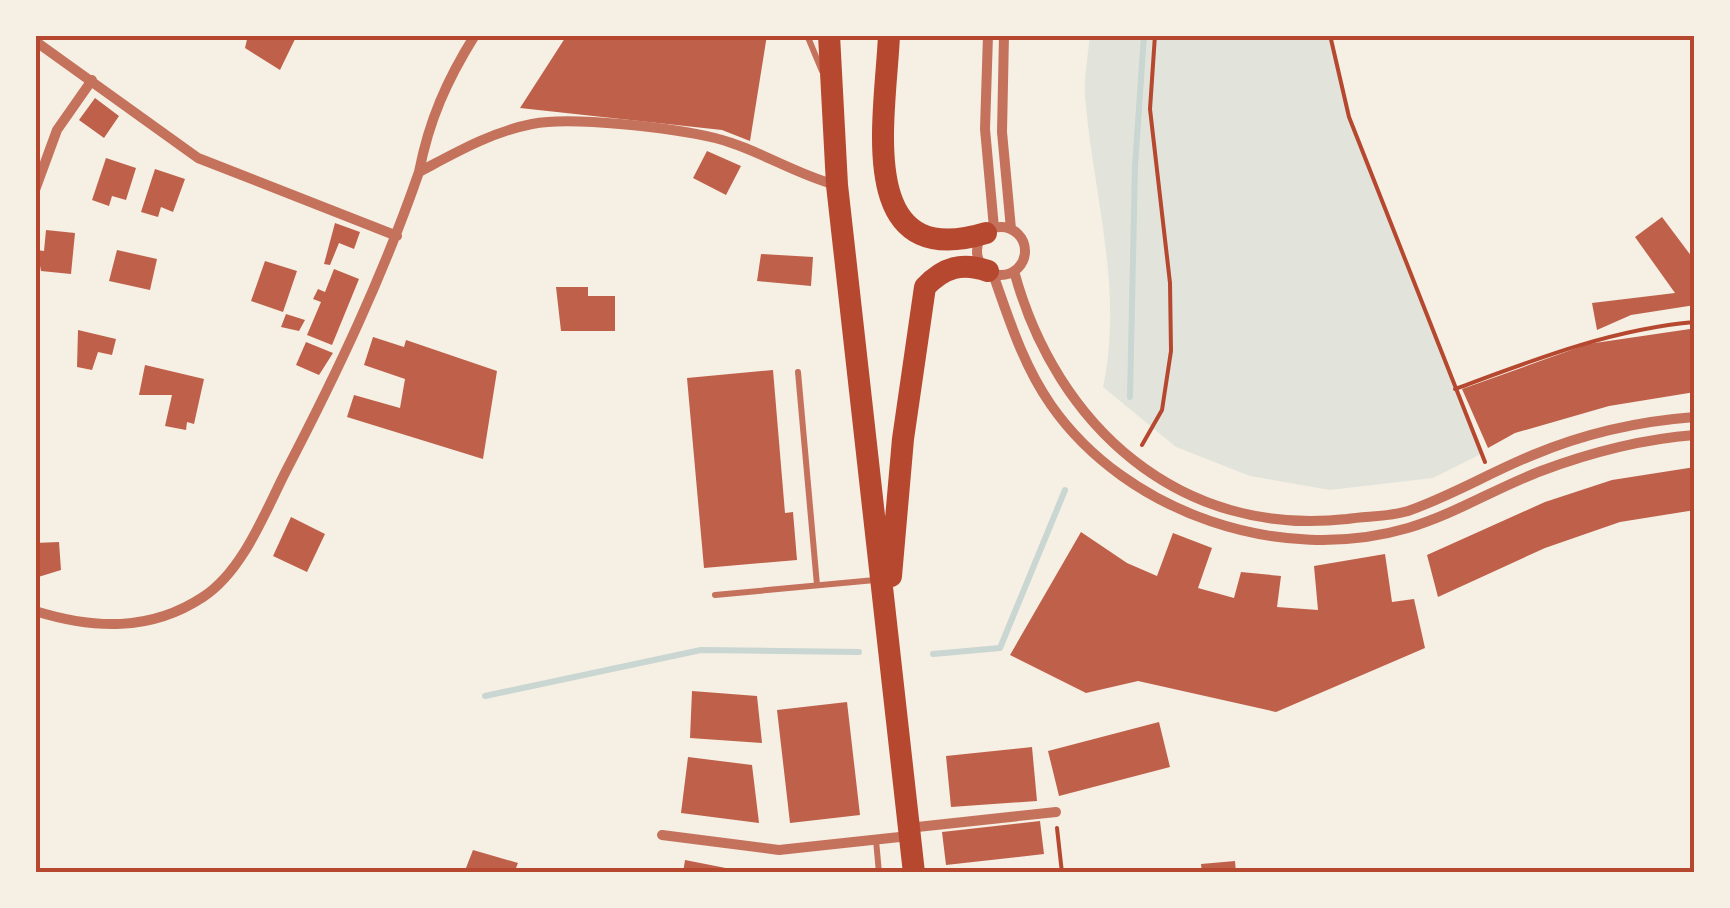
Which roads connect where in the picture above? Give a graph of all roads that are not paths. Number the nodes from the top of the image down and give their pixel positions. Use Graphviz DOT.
graph roads {
  1 [pos="475,35"];
  2 [pos="807,35"];
  3 [pos="828,35"];
  4 [pos="889,35"];
  5 [pos="988,35"];
  6 [pos="1004,35"];
  7 [pos="35,41"];
  8 [pos="92,80"];
  9 [pos="829,89"];
  10 [pos="419,172"];
  11 [pos="837,185"];
  12 [pos="35,190"];
  13 [pos="1010,229"];
  14 [pos="990,230"];
  15 [pos="397,236"];
  16 [pos="1014,271"];
  17 [pos="991,272"];
  18 [pos="798,372"];
  19 [pos="1695,417"];
  20 [pos="1695,436"];
  21 [pos="881,579"];
  22 [pos="817,585"];
  23 [pos="715,595"];
  24 [pos="35,612"];
  25 [pos="886,629"];
  26 [pos="1056,812"];
  27 [pos="909,832"];
  28 [pos="662,835"];
  29 [pos="876,840"];
  30 [pos="879,873"];
  31 [pos="914,873"];
  1 -- 10 [label="street"];
  2 -- 9 [label="lane"];
  3 -- 9 [label="highway"];
  4 -- 14 [label="highway"];
  5 -- 14 [label="street"];
  6 -- 13 [label="street"];
  7 -- 8 [label="street"];
  8 -- 12 [label="street"];
  8 -- 15 [label="street"];
  9 -- 11 [label="highway"];
  10 -- 11 [label="street"];
  10 -- 15 [label="street"];
  11 -- 21 [label="highway"];
  13 -- 14 [label="street"];
  13 -- 16 [label="street"];
  14 -- 17 [label="street"];
  15 -- 24 [label="street"];
  16 -- 17 [label="street"];
  16 -- 19 [label="street"];
  17 -- 20 [label="street"];
  17 -- 25 [label="highway"];
  18 -- 22 [label="lane"];
  21 -- 22 [label="lane"];
  21 -- 25 [label="highway"];
  22 -- 23 [label="lane"];
  25 -- 27 [label="highway"];
  26 -- 27 [label="street"];
  27 -- 29 [label="street"];
  27 -- 31 [label="highway"];
  28 -- 29 [label="street"];
  29 -- 30 [label="lane"];
}
